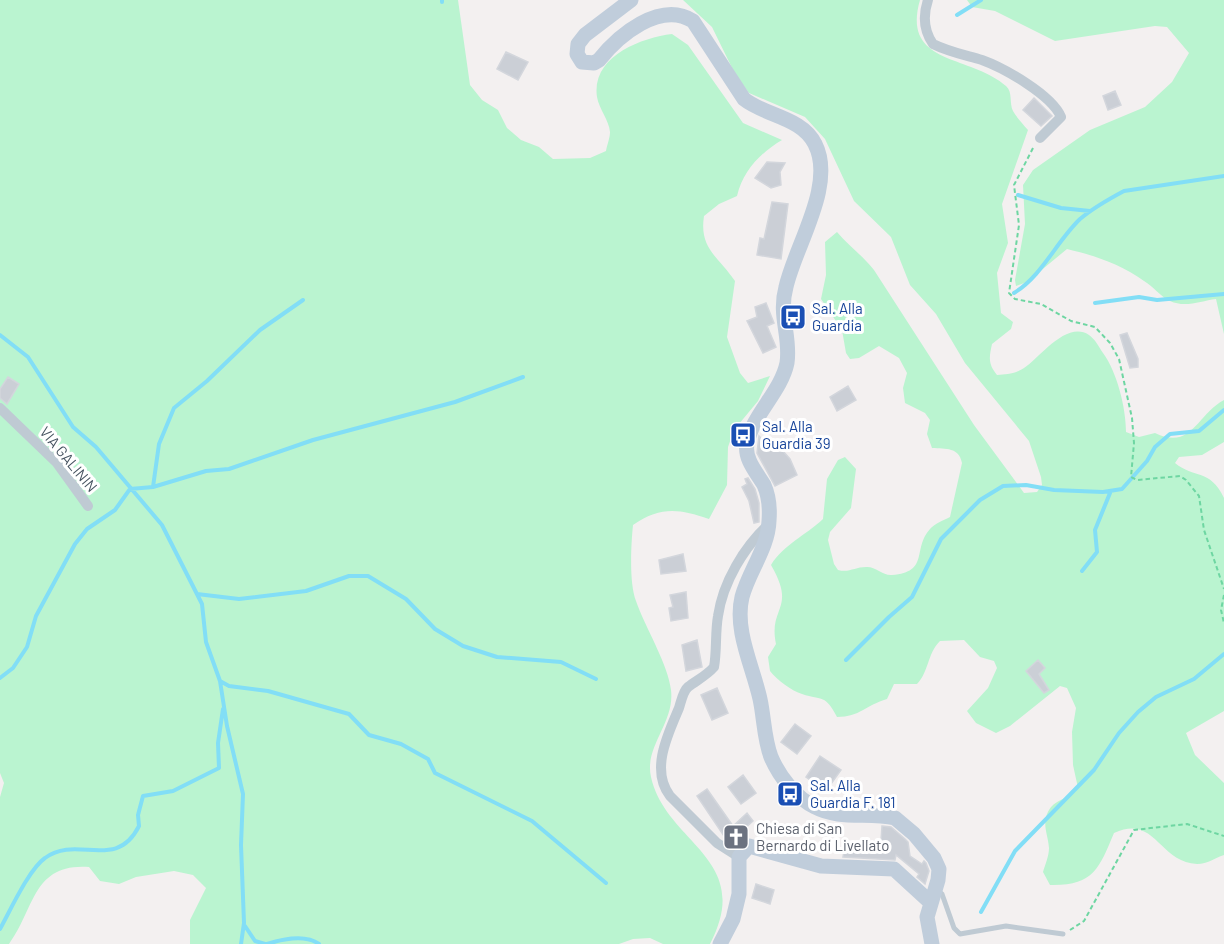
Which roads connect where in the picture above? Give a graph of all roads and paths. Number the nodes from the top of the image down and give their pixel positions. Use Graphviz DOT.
graph roads {
  1 [pos="632,0"];
  2 [pos="928,0"];
  3 [pos="1040,138"];
  4 [pos="0,408"];
  5 [pos="88,506"];
  6 [pos="769,524"];
  7 [pos="1224,589"];
  8 [pos="1224,594"];
  9 [pos="1224,623"];
  10 [pos="1224,836"];
  11 [pos="739,857"];
  12 [pos="932,895"];
  13 [pos="1063,934"];
  14 [pos="720,944"];
  15 [pos="932,944"];
  1 -- 6 [label="main road"];
  2 -- 3 [label="street"];
  3 -- 7 [label="path"];
  4 -- 5 [label="street, VIA GALININ"];
  6 -- 11 [label="street"];
  6 -- 12 [label="main road"];
  8 -- 9 [label="path"];
  10 -- 13 [label="path"];
  11 -- 12 [label="main road"];
  11 -- 14 [label="main road"];
  12 -- 13 [label="lane"];
  12 -- 15 [label="main road"];
}
